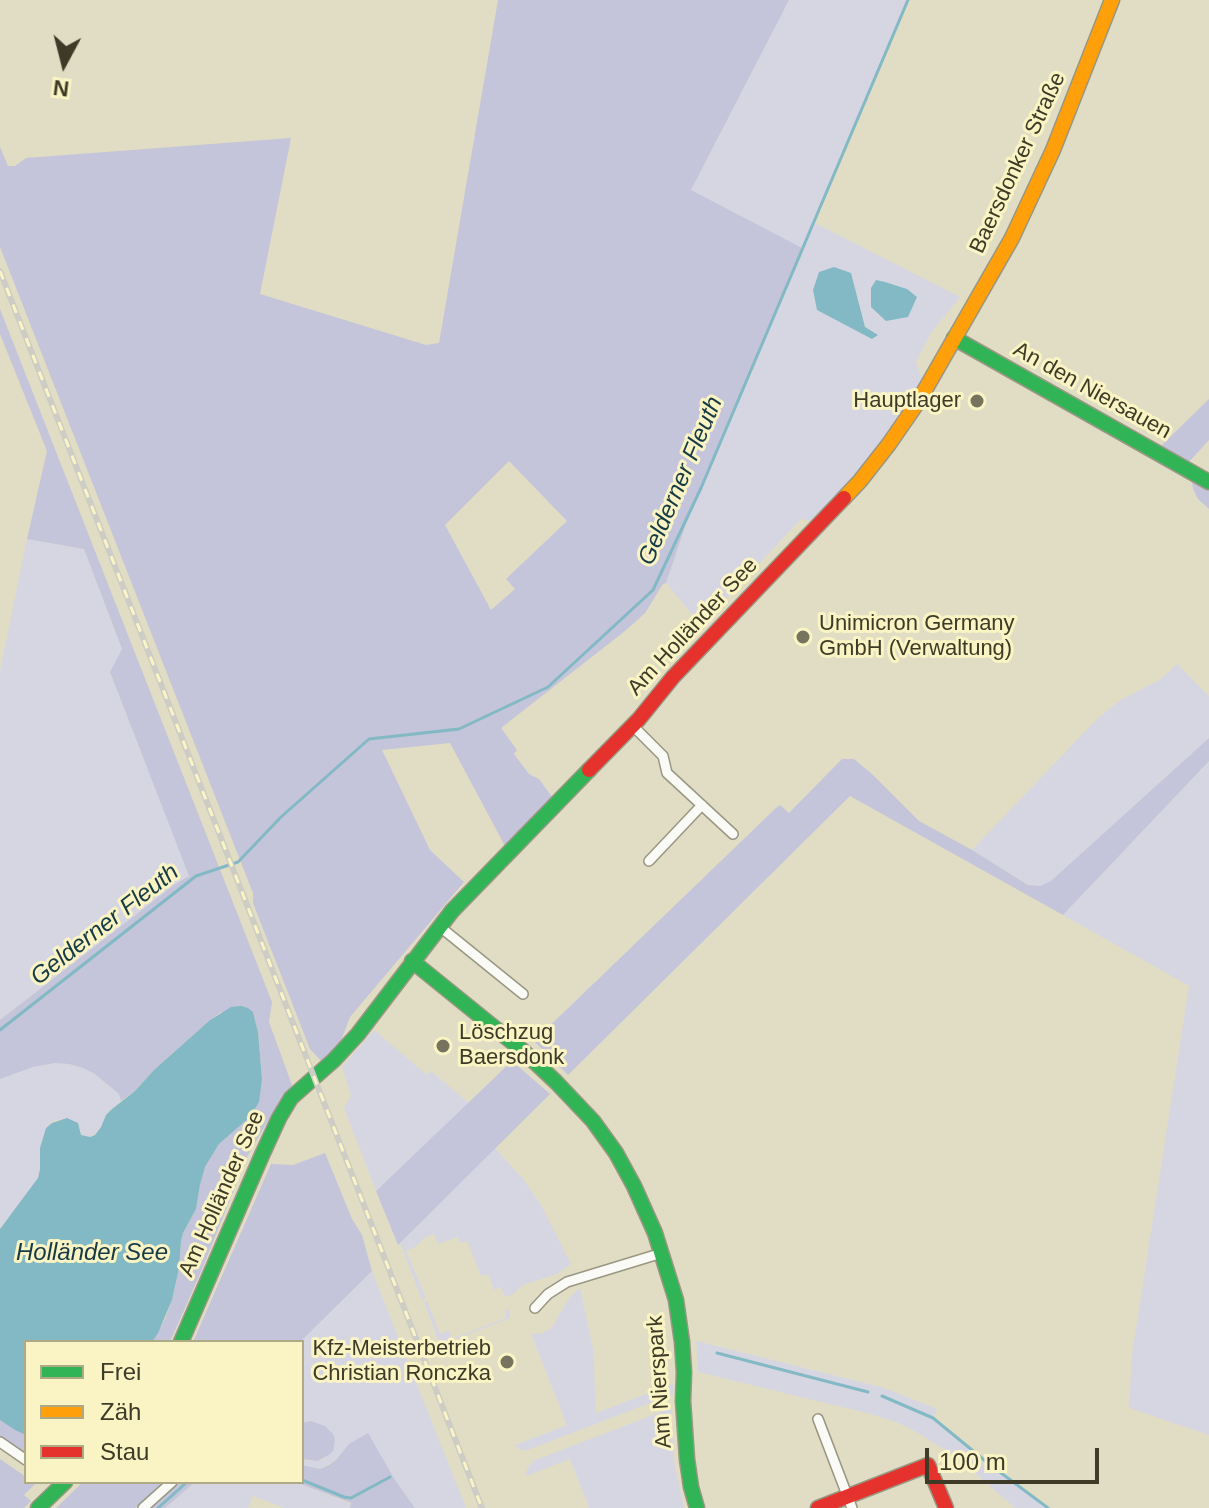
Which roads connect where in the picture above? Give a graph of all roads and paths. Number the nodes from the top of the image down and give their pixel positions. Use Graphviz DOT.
graph roads {
  1 [pos="1112,0"];
  2 [pos="954,338"];
  3 [pos="1209,482"];
  4 [pos="632,725"];
  5 [pos="702,805"];
  6 [pos="733,834"];
  7 [pos="649,861"];
  8 [pos="439,926"];
  9 [pos="412,961"];
  10 [pos="523,994"];
  11 [pos="662,1253"];
  12 [pos="535,1308"];
  13 [pos="182,1340"];
  14 [pos="818,1419"];
  15 [pos="0,1442"];
  16 [pos="24,1459"];
  17 [pos="59,1484"];
  18 [pos="170,1484"];
  19 [pos="850,1502"];
  20 [pos="38,1508"];
  21 [pos="143,1508"];
  22 [pos="697,1508"];
  23 [pos="818,1508"];
  24 [pos="946,1508"];
  1 -- 2 [label="street, Baersdonker Straße"];
  2 -- 3 [label="street, An den Niersauen"];
  2 -- 4 [label="street, Am Holländer See"];
  4 -- 5 [label="street"];
  4 -- 8 [label="street, Am Holländer See"];
  5 -- 6 [label="street"];
  5 -- 7 [label="street"];
  8 -- 9 [label="street, Am Holländer See"];
  8 -- 10 [label="street"];
  9 -- 11 [label="street, Am Nierspark"];
  9 -- 13 [label="street, Am Holländer See"];
  11 -- 12 [label="street"];
  11 -- 22 [label="street, Am Nierspark"];
  14 -- 19 [label="street"];
  15 -- 16 [label="street"];
  17 -- 20 [label="street"];
  18 -- 21 [label="street"];
  19 -- 23 [label="street"];
  19 -- 24 [label="street"];
}
